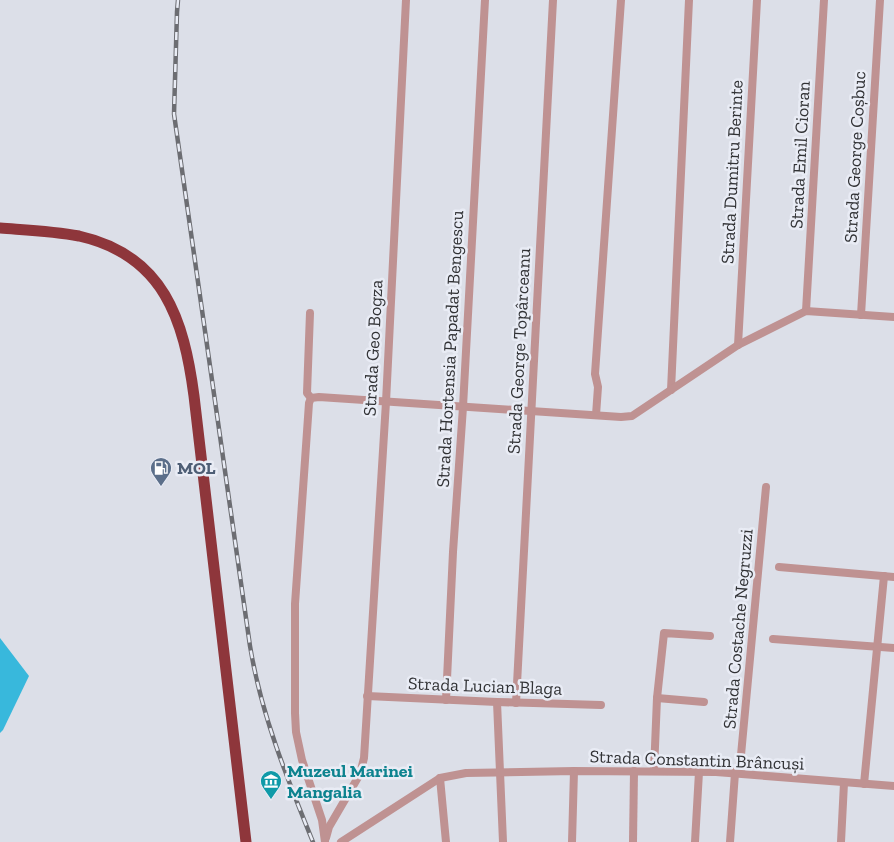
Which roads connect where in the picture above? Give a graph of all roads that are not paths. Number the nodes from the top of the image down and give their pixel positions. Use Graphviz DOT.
graph roads {
  1 [pos="406,0"];
  2 [pos="486,0"];
  3 [pos="553,0"];
  4 [pos="621,0"];
  5 [pos="689,0"];
  6 [pos="757,0"];
  7 [pos="824,0"];
  8 [pos="880,0"];
  9 [pos="0,228"];
  10 [pos="806,311"];
  11 [pos="310,313"];
  12 [pos="861,315"];
  13 [pos="894,317"];
  14 [pos="738,345"];
  15 [pos="671,390"];
  16 [pos="311,398"];
  17 [pos="386,402"];
  18 [pos="463,407"];
  19 [pos="531,411"];
  20 [pos="596,416"];
  21 [pos="766,487"];
  22 [pos="779,567"];
  23 [pos="884,576"];
  24 [pos="894,577"];
  25 [pos="710,636"];
  26 [pos="773,639"];
  27 [pos="877,647"];
  28 [pos="894,648"];
  29 [pos="367,696"];
  30 [pos="657,698"];
  31 [pos="446,700"];
  32 [pos="497,702"];
  33 [pos="704,702"];
  34 [pos="516,703"];
  35 [pos="601,705"];
  36 [pos="574,771"];
  37 [pos="634,771"];
  38 [pos="654,771"];
  39 [pos="699,772"];
  40 [pos="499,773"];
  41 [pos="735,774"];
  42 [pos="440,778"];
  43 [pos="844,783"];
  44 [pos="864,784"];
  45 [pos="894,786"];
  46 [pos="246,842"];
  47 [pos="325,842"];
  48 [pos="342,842"];
  49 [pos="446,842"];
  50 [pos="503,842"];
  51 [pos="572,842"];
  52 [pos="633,842"];
  53 [pos="694,842"];
  54 [pos="730,842"];
  55 [pos="840,842"];
  1 -- 17 [label="street, Strada Geo Bogza"];
  2 -- 18 [label="street, Strada Hortensia Papadat Bengescu"];
  3 -- 19 [label="street, Strada George Topârceanu"];
  4 -- 20 [label="street"];
  5 -- 15 [label="street"];
  6 -- 14 [label="street, Strada Dumitru Berinte"];
  7 -- 10 [label="street, Strada Emil Cioran"];
  8 -- 12 [label="street, Strada George Coșbuc"];
  9 -- 46 [label="highway"];
  10 -- 12 [label="street"];
  10 -- 14 [label="street"];
  11 -- 16 [label="street"];
  12 -- 13 [label="street"];
  14 -- 15 [label="street"];
  15 -- 20 [label="street"];
  16 -- 17 [label="street"];
  16 -- 47 [label="street"];
  17 -- 18 [label="street"];
  17 -- 29 [label="street, Strada Geo Bogza"];
  18 -- 19 [label="street"];
  18 -- 31 [label="street, Strada Hortensia Papadat Bengescu"];
  19 -- 20 [label="street"];
  19 -- 34 [label="street, Strada George Topârceanu"];
  21 -- 41 [label="street, Strada Costache Negruzzi"];
  22 -- 23 [label="street"];
  23 -- 24 [label="street"];
  23 -- 27 [label="street"];
  25 -- 30 [label="street"];
  26 -- 27 [label="street"];
  27 -- 28 [label="street"];
  27 -- 44 [label="street"];
  29 -- 31 [label="street, Strada Lucian Blaga"];
  29 -- 47 [label="street, Strada Geo Bogza"];
  30 -- 33 [label="street"];
  30 -- 38 [label="street"];
  31 -- 32 [label="street, Strada Lucian Blaga"];
  32 -- 34 [label="street, Strada Lucian Blaga"];
  32 -- 40 [label="street"];
  34 -- 35 [label="street, Strada Lucian Blaga"];
  36 -- 37 [label="street, Strada Constantin Brâncuși"];
  36 -- 40 [label="street, Strada Constantin Brâncuși"];
  36 -- 51 [label="street"];
  37 -- 38 [label="street, Strada Constantin Brâncuși"];
  37 -- 52 [label="street"];
  38 -- 39 [label="street, Strada Constantin Brâncuși"];
  39 -- 41 [label="street, Strada Constantin Brâncuși"];
  39 -- 53 [label="street"];
  40 -- 42 [label="street, Strada Constantin Brâncuși"];
  40 -- 50 [label="street"];
  41 -- 43 [label="street, Strada Constantin Brâncuși"];
  41 -- 54 [label="street, Strada Costache Negruzzi"];
  42 -- 48 [label="street"];
  42 -- 49 [label="street"];
  43 -- 44 [label="street, Strada Constantin Brâncuși"];
  43 -- 55 [label="street"];
  44 -- 45 [label="street, Strada Constantin Brâncuși"];
}
